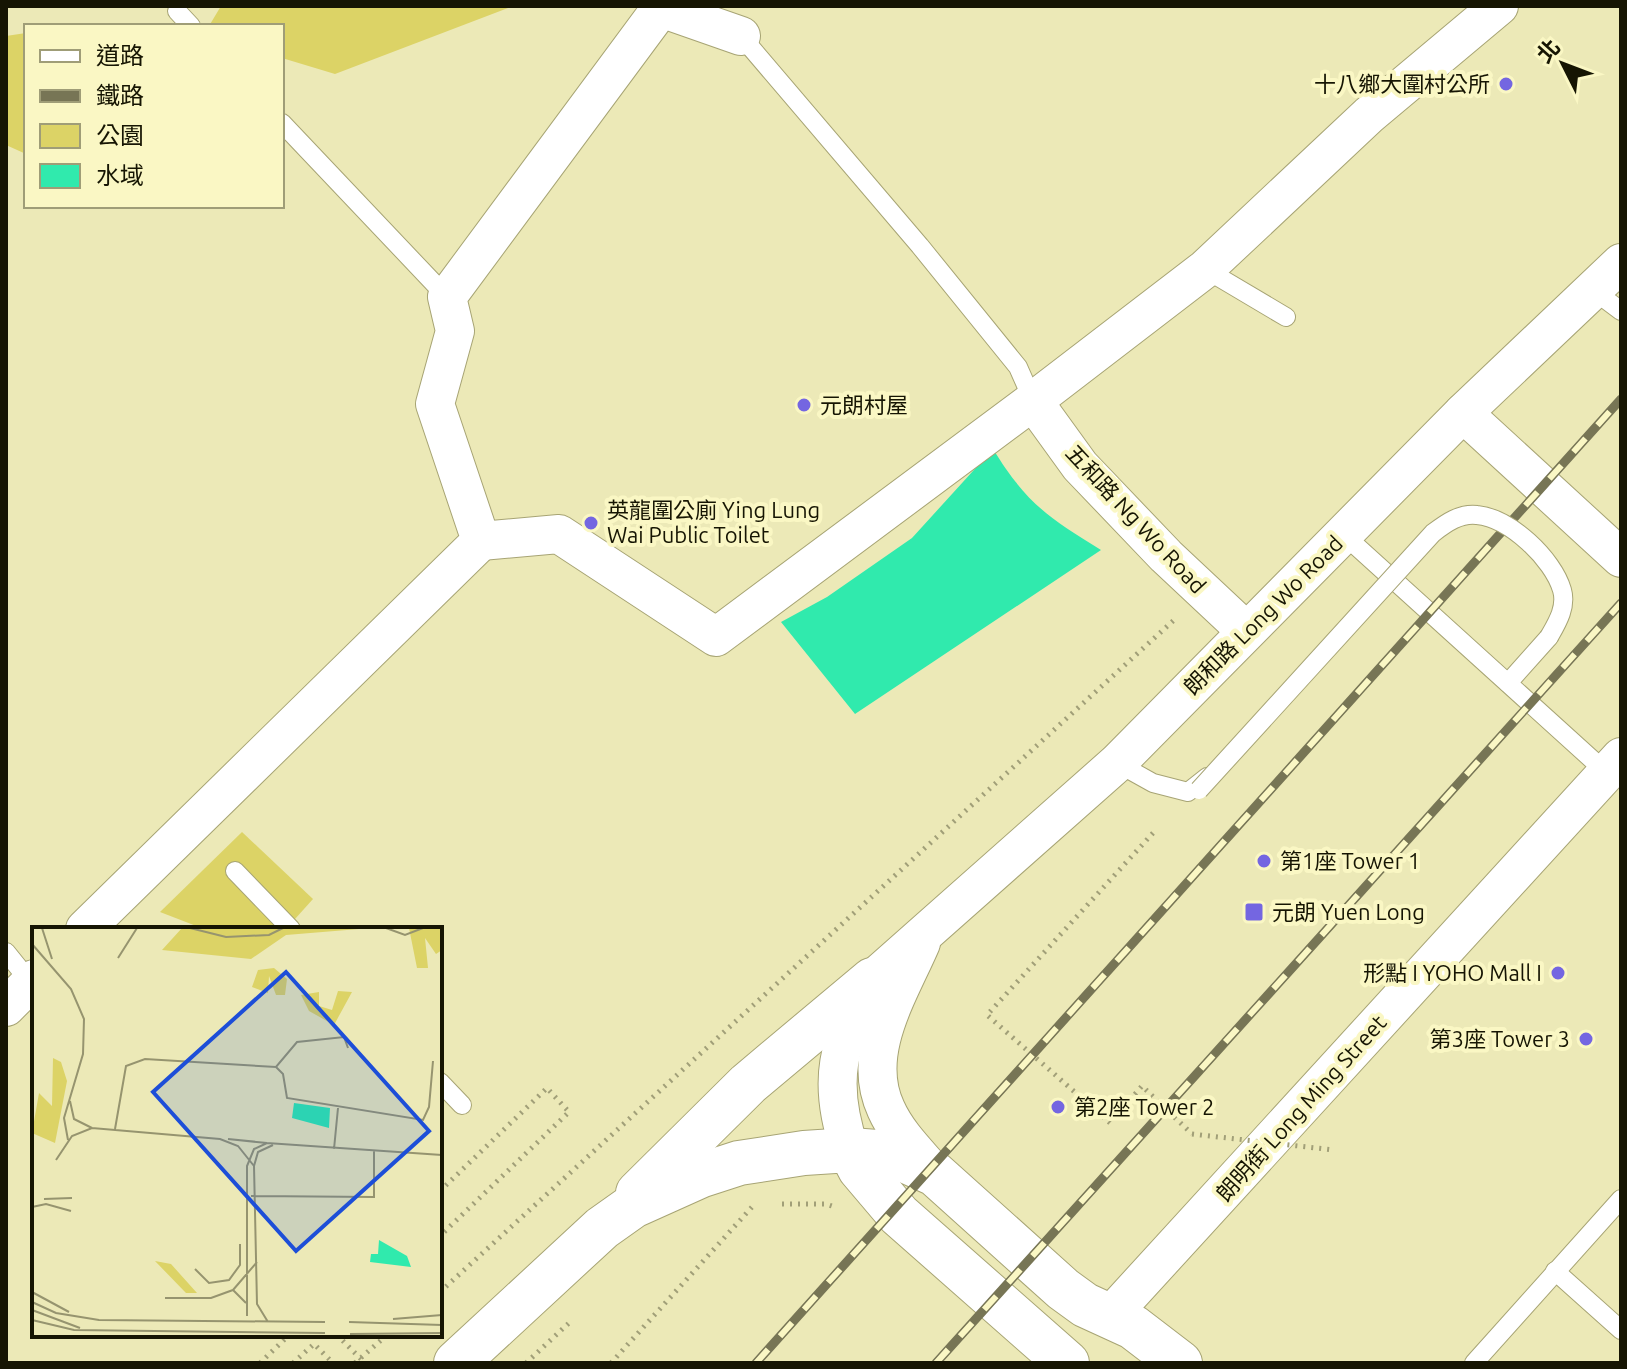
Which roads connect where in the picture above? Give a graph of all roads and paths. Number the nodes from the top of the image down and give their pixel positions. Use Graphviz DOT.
graph roads {
  1 [pos="1499,6"];
  2 [pos="177,11"];
  3 [pos="189,24"];
  4 [pos="741,36"];
  5 [pos="284,125"];
  6 [pos="1621,263"];
  7 [pos="1205,269"];
  8 [pos="447,297"];
  9 [pos="1607,301"];
  10 [pos="1286,317"];
  11 [pos="1033,401"];
  12 [pos="1463,413"];
  13 [pos="1343,534"];
  14 [pos="481,541"];
  15 [pos="1621,558"];
  16 [pos="1394,581"];
  17 [pos="1204,592"];
  18 [pos="1246,631"];
  19 [pos="1508,683"];
  20 [pos="1117,763"];
  21 [pos="1614,765"];
  22 [pos="1199,790"];
  23 [pos="1153,833"];
  24 [pos="235,871"];
  25 [pos="94,926"];
  26 [pos="289,927"];
  27 [pos="926,934"];
  28 [pos="6,952"];
  29 [pos="872,980"];
  30 [pos="24,990"];
  31 [pos="442,1084"];
  32 [pos="462,1105"];
  33 [pos="850,1150"];
  34 [pos="1334,1150"];
  35 [pos="935,1174"];
  36 [pos="442,1189"];
  37 [pos="775,1204"];
  38 [pos="763,1205"];
  39 [pos="834,1206"];
  40 [pos="752,1207"];
  41 [pos="739,1209"];
  42 [pos="1617,1209"];
  43 [pos="602,1228"];
  44 [pos="442,1234"];
  45 [pos="1555,1271"];
  46 [pos="442,1290"];
  47 [pos="1110,1316"];
  48 [pos="572,1320"];
  49 [pos="1621,1330"];
  50 [pos="287,1337"];
  51 [pos="339,1337"];
  52 [pos="385,1337"];
  53 [pos="260,1363"];
  54 [pos="293,1363"];
  55 [pos="333,1363"];
  56 [pos="355,1363"];
  57 [pos="365,1363"];
  58 [pos="456,1363"];
  59 [pos="526,1363"];
  60 [pos="611,1363"];
  61 [pos="1066,1363"];
  62 [pos="1180,1363"];
  63 [pos="1474,1363"];
  1 -- 7 [label="street"];
  2 -- 3 [label="lane"];
  4 -- 8 [label="street"];
  4 -- 11 [label="lane"];
  5 -- 8 [label="lane"];
  6 -- 9 [label="street, 朗和路 Long Wo Road"];
  7 -- 10 [label="lane"];
  7 -- 11 [label="street"];
  8 -- 14 [label="street"];
  9 -- 12 [label="street, 朗和路 Long Wo Road"];
  11 -- 14 [label="street"];
  11 -- 17 [label="street, 五和路 Ng Wo Road"];
  12 -- 13 [label="street, 朗和路 Long Wo Road"];
  12 -- 15 [label="street"];
  13 -- 16 [label="lane"];
  13 -- 18 [label="street, 朗和路 Long Wo Road"];
  14 -- 25 [label="street"];
  16 -- 19 [label="lane"];
  16 -- 20 [label="lane"];
  17 -- 18 [label="street, 五和路 Ng Wo Road"];
  17 -- 46 [label="path"];
  18 -- 20 [label="street, 朗和路 Long Wo Road"];
  19 -- 21 [label="lane"];
  19 -- 22 [label="lane, bridge"];
  20 -- 27 [label="street, 朗和路 Long Wo Road"];
  21 -- 47 [label="street, 朗明街 Long Ming Street"];
  23 -- 34 [label="path, bridge"];
  24 -- 26 [label="lane"];
  27 -- 29 [label="street, 朗和路 Long Wo Road"];
  27 -- 35 [label="street, 朗和路 Long Wo Road"];
  28 -- 30 [label="lane"];
  29 -- 33 [label="street, 朗和路 Long Wo Road"];
  29 -- 43 [label="main road"];
  31 -- 32 [label="lane"];
  33 -- 35 [label="main road"];
  33 -- 43 [label="main road"];
  33 -- 61 [label="main road"];
  35 -- 47 [label="main road"];
  36 -- 44 [label="path"];
  37 -- 39 [label="path"];
  38 -- 40 [label="path"];
  40 -- 41 [label="path"];
  40 -- 60 [label="path"];
  42 -- 45 [label="lane"];
  43 -- 58 [label="main road"];
  45 -- 49 [label="lane"];
  45 -- 63 [label="lane"];
  47 -- 61 [label="main road"];
  47 -- 62 [label="main road"];
  48 -- 59 [label="path"];
  50 -- 53 [label="path"];
  51 -- 57 [label="path, bridge"];
  52 -- 56 [label="path"];
  54 -- 55 [label="path"];
}
